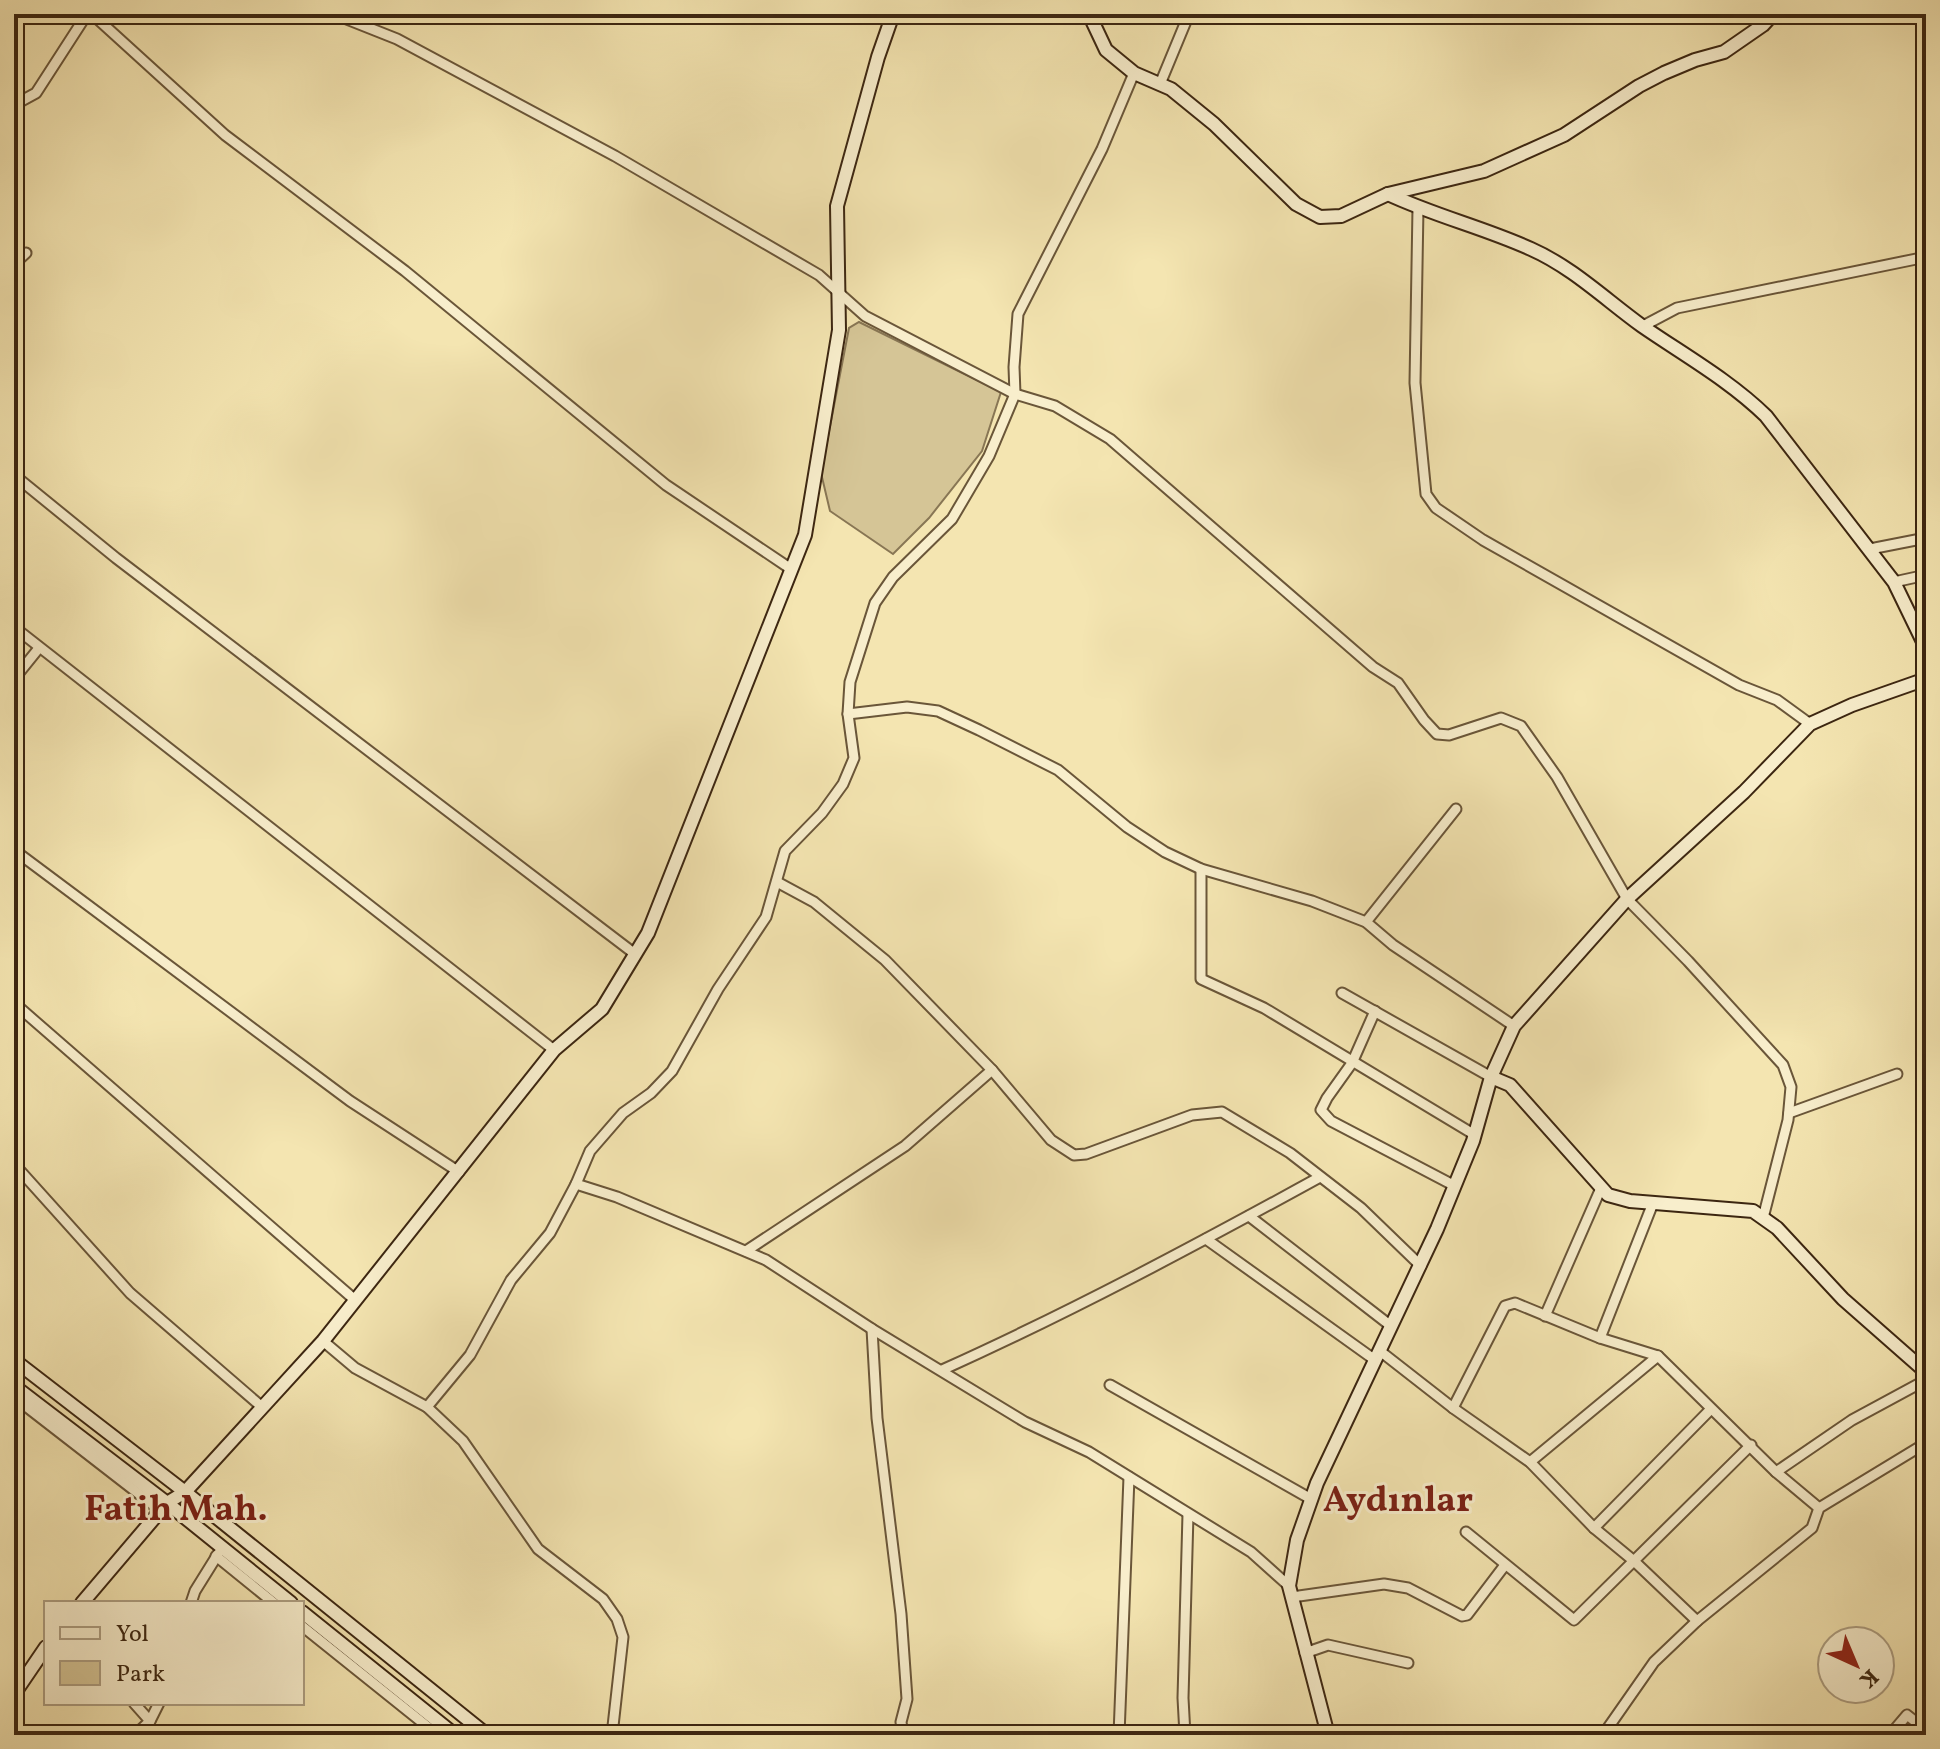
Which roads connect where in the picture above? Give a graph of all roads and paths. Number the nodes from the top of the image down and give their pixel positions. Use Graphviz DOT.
graph roads {
  1 [pos="90,14"];
  2 [pos="334,14"];
  3 [pos="893,14"];
  4 [pos="1089,14"];
  5 [pos="1189,14"];
  6 [pos="1773,14"];
  7 [pos="1134,73"];
  8 [pos="1160,84"];
  9 [pos="14,105"];
  10 [pos="1388,194"];
  11 [pos="1418,208"];
  12 [pos="26,253"];
  13 [pos="1926,257"];
  14 [pos="14,264"];
  15 [pos="839,293"];
  16 [pos="1643,326"];
  17 [pos="1015,394"];
  18 [pos="14,475"];
  19 [pos="1926,538"];
  20 [pos="1870,549"];
  21 [pos="791,569"];
  22 [pos="1926,575"];
  23 [pos="1894,582"];
  24 [pos="14,627"];
  25 [pos="39,648"];
  26 [pos="1926,648"];
  27 [pos="14,679"];
  28 [pos="1926,679"];
  29 [pos="848,714"];
  30 [pos="1810,724"];
  31 [pos="1456,809"];
  32 [pos="14,850"];
  33 [pos="1201,869"];
  34 [pos="777,882"];
  35 [pos="1627,899"];
  36 [pos="1366,922"];
  37 [pos="635,954"];
  38 [pos="1342,993"];
  39 [pos="14,1003"];
  40 [pos="1375,1011"];
  41 [pos="1514,1026"];
  42 [pos="554,1050"];
  43 [pos="1352,1063"];
  44 [pos="992,1070"];
  45 [pos="1897,1074"];
  46 [pos="1491,1077"];
  47 [pos="1789,1113"];
  48 [pos="1475,1135"];
  49 [pos="14,1164"];
  50 [pos="459,1172"];
  51 [pos="1320,1177"];
  52 [pos="576,1184"];
  53 [pos="1455,1186"];
  54 [pos="1601,1188"];
  55 [pos="1653,1203"];
  56 [pos="1249,1216"];
  57 [pos="1763,1218"];
  58 [pos="1206,1239"];
  59 [pos="746,1251"];
  60 [pos="1421,1266"];
  61 [pos="355,1300"];
  62 [pos="1545,1316"];
  63 [pos="1391,1326"];
  64 [pos="872,1329"];
  65 [pos="1600,1338"];
  66 [pos="323,1341"];
  67 [pos="1378,1355"];
  68 [pos="1658,1356"];
  69 [pos="14,1360"];
  70 [pos="942,1370"];
  71 [pos="1926,1372"];
  72 [pos="1926,1380"];
  73 [pos="1110,1385"];
  74 [pos="14,1386"];
  75 [pos="16,1402"];
  76 [pos="262,1407"];
  77 [pos="427,1407"];
  78 [pos="1453,1408"];
  79 [pos="1710,1410"];
  80 [pos="1926,1443"];
  81 [pos="1751,1445"];
  82 [pos="1530,1462"];
  83 [pos="1776,1472"];
  84 [pos="1129,1477"];
  85 [pos="185,1492"];
  86 [pos="1311,1499"];
  87 [pos="164,1507"];
  88 [pos="1819,1508"];
  89 [pos="1188,1514"];
  90 [pos="1594,1528"];
  91 [pos="1466,1532"];
  92 [pos="219,1552"];
  93 [pos="1634,1561"];
  94 [pos="1505,1565"];
  95 [pos="1290,1591"];
  96 [pos="84,1601"];
  97 [pos="192,1601"];
  98 [pos="272,1601"];
  99 [pos="288,1601"];
  100 [pos="304,1614"];
  101 [pos="1697,1621"];
  102 [pos="304,1628"];
  103 [pos="44,1650"];
  104 [pos="1305,1653"];
  105 [pos="1408,1663"];
  106 [pos="14,1694"];
  107 [pos="136,1705"];
  108 [pos="158,1705"];
  109 [pos="150,1721"];
  110 [pos="1926,1730"];
  111 [pos="135,1735"];
  112 [pos="438,1735"];
  113 [pos="455,1735"];
  114 [pos="487,1735"];
  115 [pos="612,1735"];
  116 [pos="903,1735"];
  117 [pos="1119,1735"];
  118 [pos="1185,1735"];
  119 [pos="1328,1735"];
  120 [pos="1603,1735"];
  121 [pos="1890,1735"];
  1 -- 9 [label="street"];
  1 -- 21 [label="street"];
  2 -- 15 [label="street"];
  3 -- 15 [label="street"];
  4 -- 7 [label="street"];
  5 -- 8 [label="street"];
  6 -- 10 [label="street"];
  7 -- 8 [label="street"];
  7 -- 17 [label="street"];
  8 -- 10 [label="street"];
  10 -- 11 [label="street"];
  11 -- 16 [label="street"];
  11 -- 30 [label="street"];
  12 -- 14 [label="street"];
  13 -- 16 [label="street"];
  15 -- 17 [label="street"];
  15 -- 21 [label="street"];
  16 -- 20 [label="street"];
  17 -- 29 [label="street"];
  17 -- 35 [label="street"];
  18 -- 37 [label="street"];
  19 -- 20 [label="street"];
  20 -- 23 [label="street"];
  21 -- 37 [label="street"];
  22 -- 23 [label="street"];
  23 -- 26 [label="street"];
  24 -- 25 [label="street"];
  25 -- 27 [label="street"];
  25 -- 42 [label="street"];
  28 -- 30 [label="street"];
  29 -- 33 [label="street"];
  29 -- 34 [label="street"];
  30 -- 35 [label="street"];
  31 -- 36 [label="street"];
  32 -- 50 [label="street"];
  33 -- 36 [label="street"];
  33 -- 43 [label="street"];
  34 -- 44 [label="street"];
  34 -- 52 [label="street"];
  35 -- 41 [label="street"];
  35 -- 47 [label="street"];
  36 -- 41 [label="street"];
  37 -- 42 [label="street"];
  38 -- 40 [label="street"];
  39 -- 61 [label="street"];
  40 -- 43 [label="street"];
  40 -- 46 [label="street"];
  41 -- 46 [label="street"];
  42 -- 50 [label="street"];
  43 -- 48 [label="street"];
  43 -- 53 [label="street"];
  44 -- 51 [label="street"];
  44 -- 59 [label="street"];
  45 -- 47 [label="street"];
  46 -- 48 [label="street"];
  46 -- 54 [label="street"];
  47 -- 57 [label="street"];
  48 -- 53 [label="street"];
  49 -- 76 [label="street"];
  50 -- 61 [label="street"];
  51 -- 56 [label="street"];
  51 -- 60 [label="street"];
  52 -- 59 [label="street"];
  52 -- 77 [label="street"];
  53 -- 60 [label="street"];
  54 -- 55 [label="street"];
  54 -- 62 [label="street"];
  55 -- 57 [label="street"];
  55 -- 65 [label="street"];
  56 -- 58 [label="street"];
  56 -- 63 [label="street"];
  57 -- 71 [label="street"];
  58 -- 67 [label="street"];
  58 -- 70 [label="street"];
  59 -- 64 [label="street"];
  60 -- 63 [label="street"];
  61 -- 66 [label="street"];
  62 -- 65 [label="street"];
  62 -- 78 [label="street"];
  63 -- 67 [label="street"];
  64 -- 70 [label="street"];
  64 -- 116 [label="street"];
  65 -- 68 [label="street"];
  66 -- 76 [label="street"];
  66 -- 77 [label="street"];
  67 -- 78 [label="street"];
  67 -- 86 [label="street"];
  68 -- 79 [label="street"];
  68 -- 82 [label="street"];
  69 -- 85 [label="street"];
  70 -- 84 [label="street"];
  72 -- 83 [label="street"];
  73 -- 86 [label="street"];
  74 -- 87 [label="street"];
  75 -- 87 [label="street"];
  76 -- 85 [label="street"];
  77 -- 115 [label="street"];
  78 -- 82 [label="street"];
  79 -- 81 [label="street"];
  79 -- 90 [label="street"];
  80 -- 88 [label="street"];
  81 -- 83 [label="street"];
  81 -- 93 [label="street"];
  82 -- 90 [label="street"];
  83 -- 88 [label="street"];
  84 -- 89 [label="street"];
  84 -- 117 [label="street"];
  85 -- 87 [label="street"];
  85 -- 114 [label="street"];
  86 -- 95 [label="street"];
  87 -- 92 [label="street"];
  87 -- 96 [label="street"];
  88 -- 101 [label="street"];
  89 -- 95 [label="street"];
  89 -- 118 [label="street"];
  90 -- 93 [label="street"];
  91 -- 94 [label="street"];
  92 -- 97 [label="street"];
  92 -- 98 [label="street"];
  92 -- 99 [label="street"];
  93 -- 94 [label="street"];
  93 -- 101 [label="street"];
  94 -- 95 [label="street"];
  95 -- 104 [label="street"];
  100 -- 113 [label="street"];
  101 -- 120 [label="street"];
  102 -- 112 [label="street"];
  103 -- 106 [label="street"];
  104 -- 105 [label="street"];
  104 -- 119 [label="street"];
  107 -- 109 [label="street"];
  108 -- 109 [label="street"];
  109 -- 111 [label="street"];
  110 -- 121 [label="street"];
}
